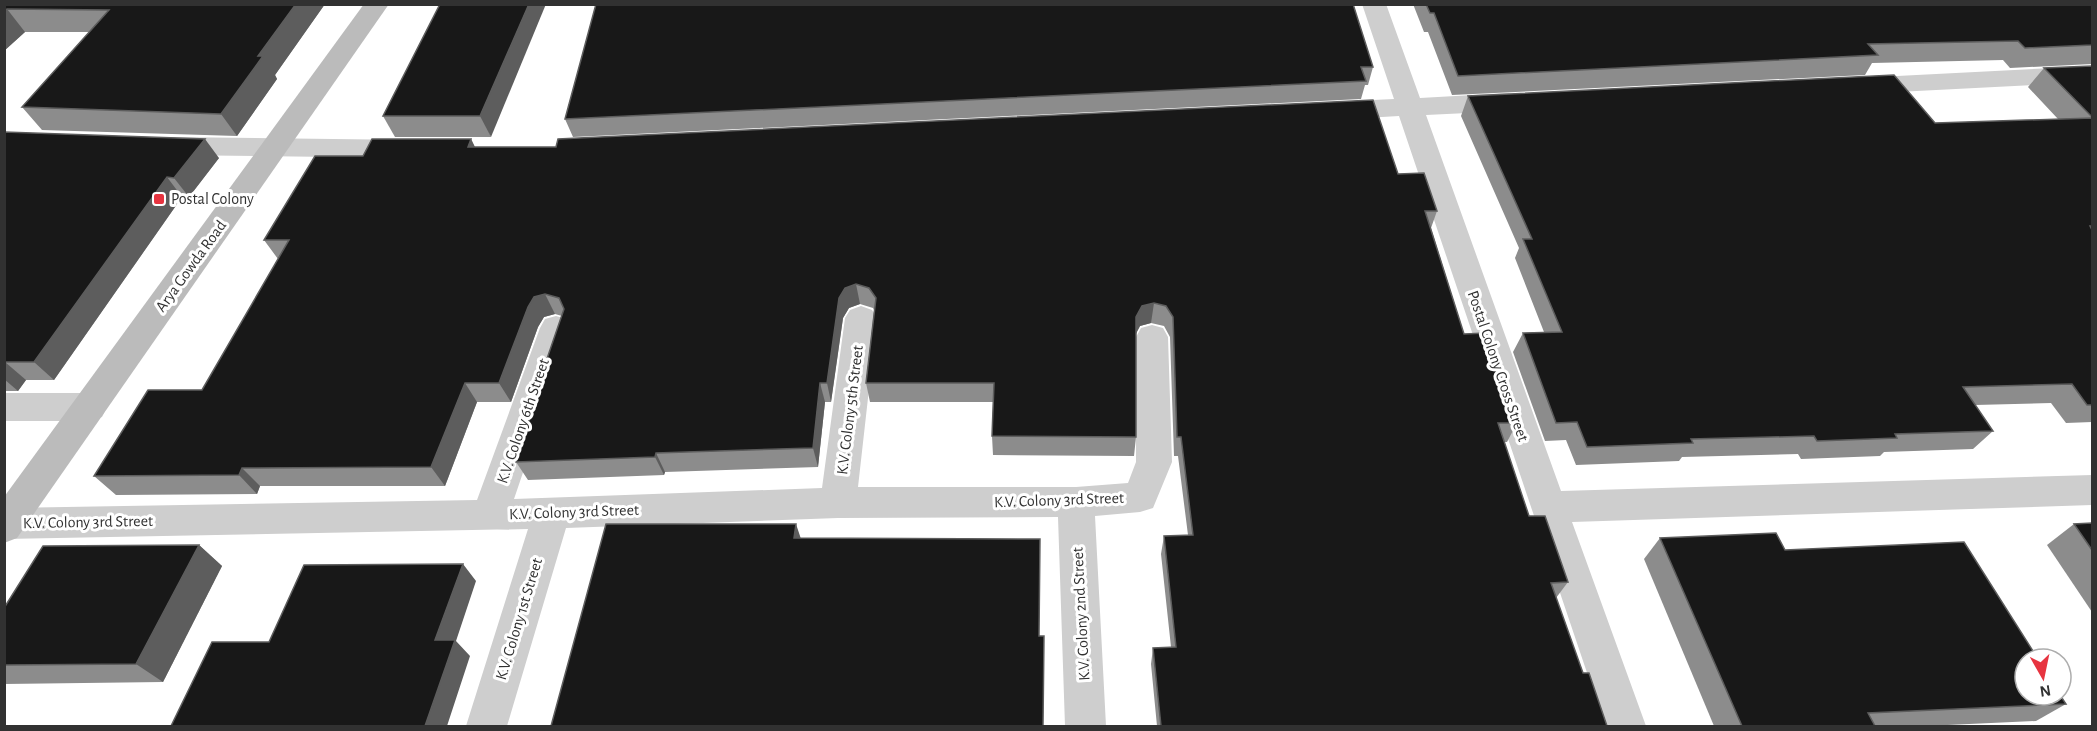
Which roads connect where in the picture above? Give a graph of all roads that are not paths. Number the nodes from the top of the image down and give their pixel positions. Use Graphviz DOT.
graph roads {
  1 [pos="377,4"];
  2 [pos="1374,4"];
  3 [pos="2092,74"];
  4 [pos="1833,87"];
  5 [pos="1538,101"];
  6 [pos="1408,107"];
  7 [pos="1302,113"];
  8 [pos="145,145"];
  9 [pos="274,149"];
  10 [pos="440,149"];
  11 [pos="861,318"];
  12 [pos="556,328"];
  13 [pos="1152,337"];
  14 [pos="4,407"];
  15 [pos="90,407"];
  16 [pos="2092,490"];
  17 [pos="1076,502"];
  18 [pos="838,503"];
  19 [pos="1547,507"];
  20 [pos="552,512"];
  21 [pos="490,515"];
  22 [pos="6,525"];
  23 [pos="487,726"];
  24 [pos="1086,726"];
  25 [pos="1625,726"];
  1 -- 9 [label="main road, Arya Gowda Road"];
  2 -- 6 [label="street, Postal Colony Cross Street"];
  3 -- 4 [label="street"];
  5 -- 6 [label="street"];
  6 -- 7 [label="street"];
  6 -- 19 [label="street, Postal Colony Cross Street"];
  8 -- 9 [label="street"];
  9 -- 10 [label="street"];
  9 -- 15 [label="main road, Arya Gowda Road"];
  11 -- 18 [label="street, K.V. Colony 5th Street"];
  12 -- 21 [label="street, K.V. Colony 6th Street"];
  13 -- 17 [label="street, K.V. Colony 3rd Street"];
  14 -- 15 [label="street"];
  15 -- 22 [label="main road, Arya Gowda Road"];
  16 -- 19 [label="street"];
  17 -- 18 [label="street, K.V. Colony 3rd Street"];
  17 -- 24 [label="street, K.V. Colony 2nd Street"];
  18 -- 20 [label="street, K.V. Colony 3rd Street"];
  19 -- 25 [label="street, Postal Colony Cross Street"];
  20 -- 21 [label="street, K.V. Colony 3rd Street"];
  20 -- 23 [label="street, K.V. Colony 1st Street"];
  21 -- 22 [label="street, K.V. Colony 3rd Street"];
}
